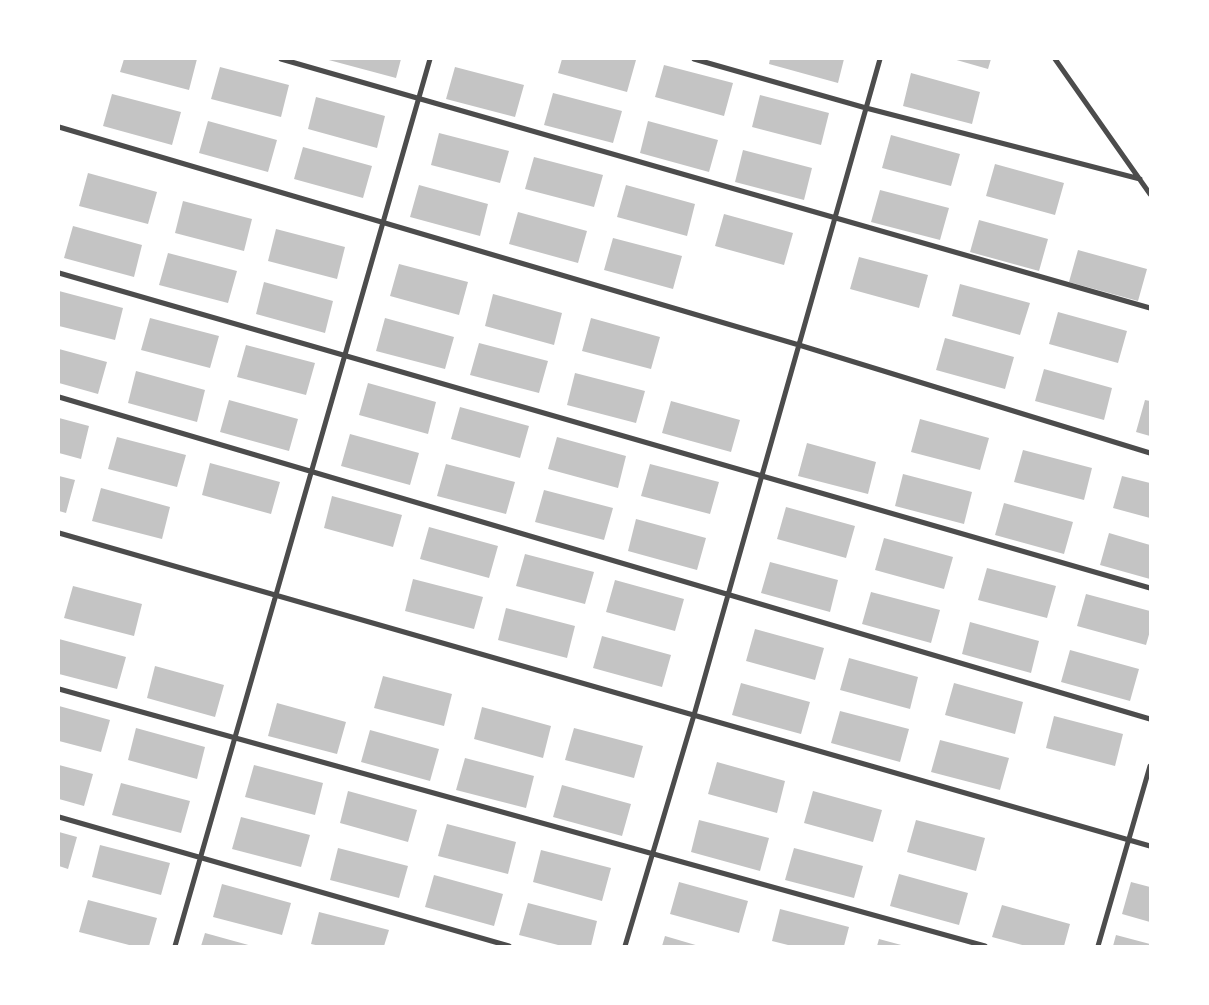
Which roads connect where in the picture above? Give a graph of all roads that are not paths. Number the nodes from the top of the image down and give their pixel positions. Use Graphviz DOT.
graph roads {
  1 [pos="281,59"];
  2 [pos="430,59"];
  3 [pos="694,59"];
  4 [pos="880,59"];
  5 [pos="1055,59"];
  6 [pos="418,98"];
  7 [pos="866,108"];
  8 [pos="59,127"];
  9 [pos="1140,179"];
  10 [pos="1150,194"];
  11 [pos="835,218"];
  12 [pos="382,223"];
  13 [pos="59,273"];
  14 [pos="1150,308"];
  15 [pos="799,345"];
  16 [pos="344,356"];
  17 [pos="59,397"];
  18 [pos="1150,453"];
  19 [pos="311,471"];
  20 [pos="762,476"];
  21 [pos="59,533"];
  22 [pos="1150,588"];
  23 [pos="728,594"];
  24 [pos="276,595"];
  25 [pos="59,689"];
  26 [pos="694,715"];
  27 [pos="1150,719"];
  28 [pos="234,739"];
  29 [pos="1150,766"];
  30 [pos="59,817"];
  31 [pos="1129,840"];
  32 [pos="1150,846"];
  33 [pos="652,853"];
  34 [pos="201,857"];
  35 [pos="175,946"];
  36 [pos="510,946"];
  37 [pos="625,946"];
  38 [pos="986,946"];
  39 [pos="1098,946"];
  1 -- 6 [label="street"];
  2 -- 6 [label="street"];
  3 -- 7 [label="street"];
  4 -- 7 [label="street"];
  5 -- 9 [label="street"];
  6 -- 11 [label="street"];
  6 -- 12 [label="street"];
  7 -- 9 [label="street"];
  7 -- 11 [label="street"];
  8 -- 12 [label="street"];
  9 -- 10 [label="street"];
  11 -- 14 [label="street"];
  11 -- 15 [label="street"];
  12 -- 15 [label="street"];
  12 -- 16 [label="street"];
  13 -- 16 [label="street"];
  15 -- 18 [label="street"];
  15 -- 20 [label="street"];
  16 -- 19 [label="street"];
  16 -- 20 [label="street"];
  17 -- 19 [label="street"];
  19 -- 23 [label="street"];
  19 -- 24 [label="street"];
  20 -- 22 [label="street"];
  20 -- 23 [label="street"];
  21 -- 24 [label="street"];
  23 -- 26 [label="street"];
  23 -- 27 [label="street"];
  24 -- 26 [label="street"];
  24 -- 28 [label="street"];
  25 -- 28 [label="street"];
  26 -- 31 [label="street"];
  26 -- 33 [label="street"];
  28 -- 33 [label="street"];
  28 -- 34 [label="street"];
  29 -- 31 [label="street"];
  30 -- 34 [label="street"];
  31 -- 32 [label="street"];
  31 -- 39 [label="street"];
  33 -- 37 [label="street"];
  33 -- 38 [label="street"];
  34 -- 35 [label="street"];
  34 -- 36 [label="street"];
}
